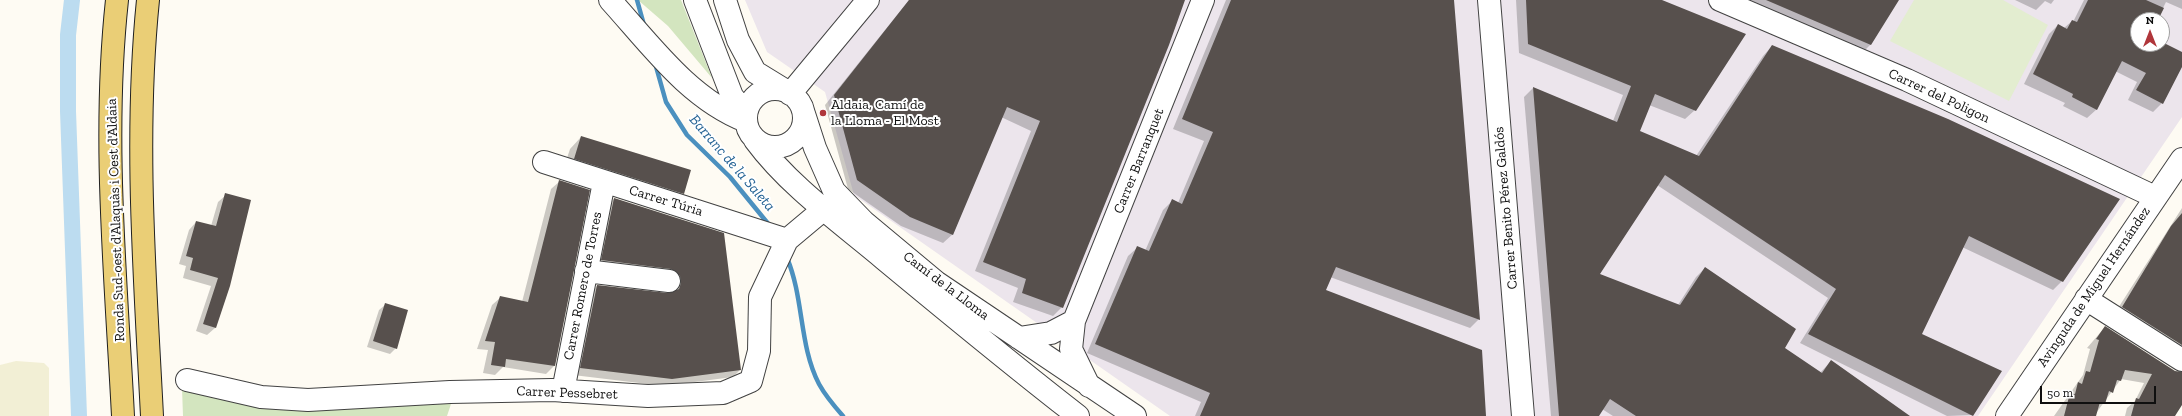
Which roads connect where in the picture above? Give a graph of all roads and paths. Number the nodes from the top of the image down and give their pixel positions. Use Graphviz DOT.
graph roads {
  1 [pos="117,0"];
  2 [pos="148,0"];
  3 [pos="610,0"];
  4 [pos="695,0"];
  5 [pos="725,0"];
  6 [pos="868,0"];
  7 [pos="1203,0"];
  8 [pos="1489,0"];
  9 [pos="1720,0"];
  10 [pos="714,47"];
  11 [pos="790,99"];
  12 [pos="749,125"];
  13 [pos="2182,159"];
  14 [pos="544,162"];
  15 [pos="604,182"];
  16 [pos="2155,197"];
  17 [pos="824,210"];
  18 [pos="787,240"];
  19 [pos="586,271"];
  20 [pos="669,281"];
  21 [pos="2086,299"];
  22 [pos="1074,321"];
  23 [pos="1019,338"];
  24 [pos="2182,360"];
  25 [pos="187,380"];
  26 [pos="1089,386"];
  27 [pos="563,391"];
  28 [pos="123,416"];
  29 [pos="152,416"];
  30 [pos="1078,416"];
  31 [pos="1135,416"];
  32 [pos="1523,416"];
  33 [pos="2007,416"];
  1 -- 28 [label="main road, Ronda Sud-oest d'Alaquàs i Oest d'Aldaia"];
  2 -- 29 [label="main road, Ronda Sud-oest d'Alaquàs i Oest d'Aldaia"];
  3 -- 12 [label="street"];
  4 -- 10 [label="street, Camí de la Lloma"];
  5 -- 11 [label="street"];
  6 -- 11 [label="street"];
  7 -- 22 [label="street, Carrer Barranquet"];
  8 -- 32 [label="street, Carrer Benito Pérez Galdós"];
  9 -- 16 [label="street, Carrer del Poligon"];
  10 -- 11 [label="street, Camí de la Lloma"];
  10 -- 12 [label="street, Camí de la Lloma"];
  11 -- 12 [label="street"];
  11 -- 12 [label="street"];
  11 -- 23 [label="street, Camí de la Lloma"];
  12 -- 17 [label="street, Camí de la Lloma"];
  13 -- 16 [label="street, Avinguda de Miguel Hernández"];
  14 -- 15 [label="street, Carrer Túria"];
  15 -- 18 [label="street, Carrer Túria"];
  15 -- 19 [label="street, Carrer Romero de Torres"];
  16 -- 21 [label="street, Avinguda de Miguel Hernández"];
  17 -- 18 [label="street, Carrer Pessebret"];
  17 -- 30 [label="street, Camí de la Lloma"];
  18 -- 27 [label="street, Carrer Pessebret"];
  19 -- 20 [label="street"];
  19 -- 27 [label="street, Carrer Romero de Torres"];
  21 -- 24 [label="street"];
  21 -- 33 [label="street, Avinguda de Miguel Hernández"];
  22 -- 23 [label="street"];
  22 -- 26 [label="street, Carrer Barranquet"];
  23 -- 26 [label="street, Camí de la Lloma"];
  25 -- 27 [label="street, Carrer Pessebret"];
  26 -- 31 [label="street, Camí de la Lloma"];
}
